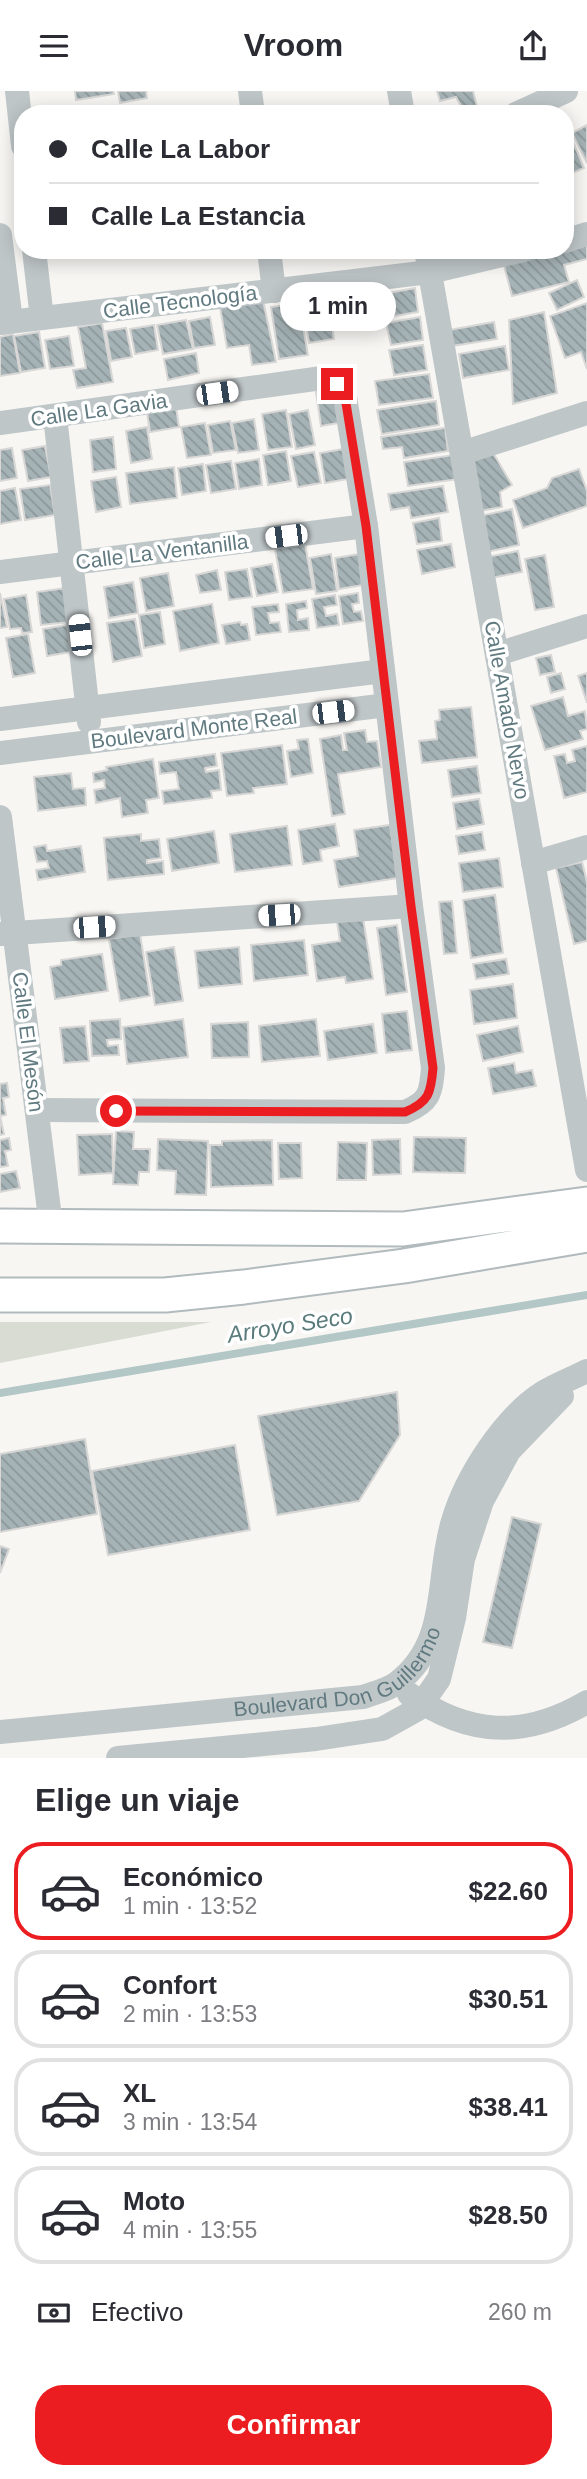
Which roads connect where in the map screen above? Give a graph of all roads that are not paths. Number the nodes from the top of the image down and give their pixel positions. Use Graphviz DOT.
graph roads {
  1 [pos="566,91"];
  2 [pos="536,105"];
  3 [pos="0,235"];
  4 [pos="35,259"];
  5 [pos="270,259"];
  6 [pos="445,259"];
  7 [pos="428,261"];
  8 [pos="274,291"];
  9 [pos="42,318"];
  10 [pos="5,322"];
  11 [pos="587,413"];
  12 [pos="55,416"];
  13 [pos="0,423"];
  14 [pos="462,453"];
  15 [pos="366,526"];
  16 [pos="72,563"];
  17 [pos="0,572"];
  18 [pos="587,626"];
  19 [pos="497,654"];
  20 [pos="383,671"];
  21 [pos="387,705"];
  22 [pos="88,708"];
  23 [pos="0,719"];
  24 [pos="91,741"];
  25 [pos="0,753"];
  26 [pos="0,817"];
  27 [pos="587,847"];
  28 [pos="533,863"];
  29 [pos="411,906"];
  30 [pos="7,933"];
  31 [pos="37,1110"];
  32 [pos="587,1170"];
  33 [pos="587,1204"];
  34 [pos="0,1226"];
  35 [pos="51,1226"];
  36 [pos="403,1229"];
  37 [pos="587,1235"];
  38 [pos="404,1266"];
  39 [pos="0,1296"];
  40 [pos="587,1371"];
  41 [pos="396,1684"];
  42 [pos="587,1702"];
  43 [pos="422,1703"];
  44 [pos="0,1732"];
  45 [pos="118,1758"];
  1 -- 2 [label="street"];
  3 -- 10 [label="street"];
  4 -- 9 [label="street"];
  5 -- 8 [label="street"];
  6 -- 7 [label="street, Calle Tecnología"];
  7 -- 8 [label="street, Calle Tecnología"];
  7 -- 14 [label="street, Calle Amado Nervo"];
  8 -- 9 [label="street, Calle Tecnología"];
  9 -- 10 [label="street, Calle Tecnología"];
  11 -- 14 [label="street"];
  12 -- 13 [label="street, Calle La Gavia"];
  12 -- 15 [label="street, Calle La Gavia"];
  12 -- 16 [label="street"];
  14 -- 19 [label="street, Calle Amado Nervo"];
  15 -- 16 [label="street, Calle La Ventanilla"];
  15 -- 20 [label="street"];
  16 -- 17 [label="street, Calle La Ventanilla"];
  16 -- 22 [label="street"];
  18 -- 19 [label="street"];
  19 -- 28 [label="street, Calle Amado Nervo"];
  20 -- 21 [label="street"];
  20 -- 22 [label="street, Boulevard Monte Real"];
  21 -- 24 [label="street, Boulevard Monte Real"];
  21 -- 29 [label="street"];
  22 -- 23 [label="street, Boulevard Monte Real"];
  22 -- 24 [label="street"];
  24 -- 25 [label="street, Boulevard Monte Real"];
  26 -- 30 [label="street, Calle El Mesón"];
  27 -- 28 [label="street"];
  28 -- 32 [label="street, Calle Amado Nervo"];
  29 -- 30 [label="street"];
  29 -- 31 [label="street"];
  30 -- 31 [label="street, Calle El Mesón"];
  31 -- 35 [label="street, Calle El Mesón"];
  33 -- 36 [label="main road"];
  34 -- 35 [label="main road"];
  35 -- 36 [label="main road"];
  36 -- 38 [label="main road"];
  37 -- 38 [label="main road"];
  38 -- 39 [label="main road"];
  40 -- 41 [label="street, Boulevard Don Guillermo"];
  40 -- 43 [label="street, Boulevard Don Guillermo"];
  41 -- 43 [label="street"];
  41 -- 44 [label="street, Boulevard Don Guillermo"];
  42 -- 43 [label="street"];
  43 -- 45 [label="street, Boulevard Don Guillermo"];
}
